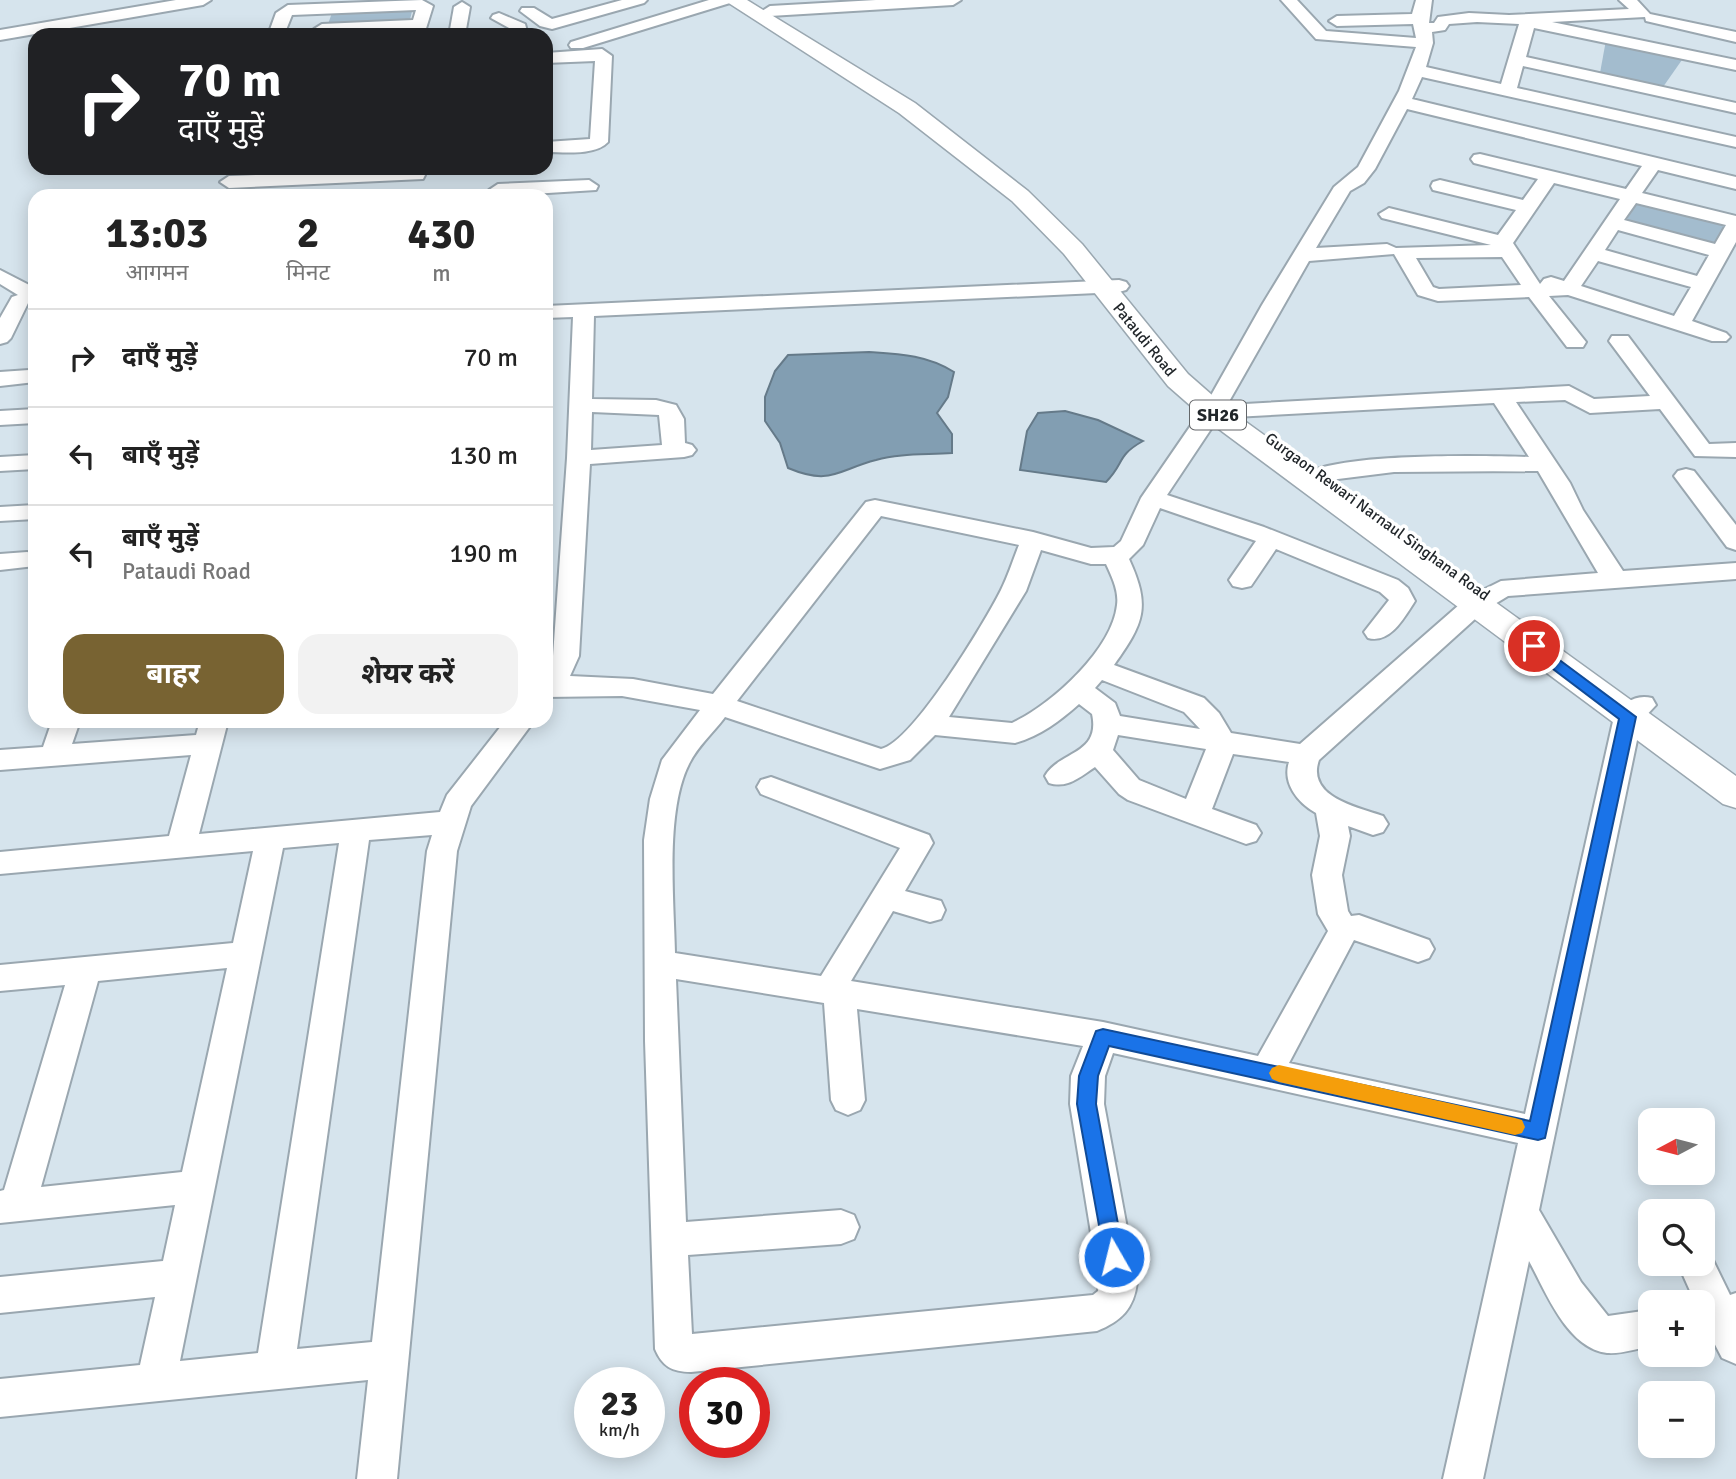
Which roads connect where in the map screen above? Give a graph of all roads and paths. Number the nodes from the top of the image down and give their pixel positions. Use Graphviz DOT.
graph roads {
  1 [pos="203,0"];
  2 [pos="639,0"];
  3 [pos="724,0"];
  4 [pos="734,0"];
  5 [pos="799,0"];
  6 [pos="953,0"];
  7 [pos="1289,0"];
  8 [pos="1424,0"];
  9 [pos="1486,0"];
  10 [pos="1561,0"];
  11 [pos="1627,0"];
  12 [pos="774,4"];
  13 [pos="462,7"];
  14 [pos="329,8"];
  15 [pos="528,11"];
  16 [pos="1578,17"];
  17 [pos="499,18"];
  18 [pos="1498,18"];
  19 [pos="1652,18"];
  20 [pos="1337,21"];
  21 [pos="45,28"];
  22 [pos="279,28"];
  23 [pos="322,28"];
  24 [pos="418,28"];
  25 [pos="458,28"];
  26 [pos="519,28"];
  27 [pos="1422,30"];
  28 [pos="28,31"];
  29 [pos="0,36"];
  30 [pos="1736,37"];
  31 [pos="577,45"];
  32 [pos="1594,56"];
  33 [pos="1695,57"];
  34 [pos="553,58"];
  35 [pos="1517,60"];
  36 [pos="1736,65"];
  37 [pos="1416,70"];
  38 [pos="882,87"];
  39 [pos="1508,91"];
  40 [pos="1670,93"];
  41 [pos="1401,102"];
  42 [pos="1736,108"];
  43 [pos="1477,143"];
  44 [pos="553,147"];
  45 [pos="1726,152"];
  46 [pos="1653,163"];
  47 [pos="302,175"];
  48 [pos="1549,176"];
  49 [pos="229,182"];
  50 [pos="1736,183"];
  51 [pos="1440,186"];
  52 [pos="498,187"];
  53 [pos="589,187"];
  54 [pos="1631,196"];
  55 [pos="1528,207"];
  56 [pos="1388,214"];
  57 [pos="1613,223"];
  58 [pos="1736,224"];
  59 [pos="1506,247"];
  60 [pos="1387,250"];
  61 [pos="1722,251"];
  62 [pos="1593,254"];
  63 [pos="1302,255"];
  64 [pos="0,276"];
  65 [pos="1530,283"];
  66 [pos="1704,284"];
  67 [pos="1111,286"];
  68 [pos="1569,289"];
  69 [pos="22,300"];
  70 [pos="584,310"];
  71 [pos="553,312"];
  72 [pos="1680,324"];
  73 [pos="0,338"];
  74 [pos="1720,338"];
  75 [pos="1620,341"];
  76 [pos="1575,342"];
  77 [pos="28,377"];
  78 [pos="0,379"];
  79 [pos="1502,397"];
  80 [pos="1664,402"];
  81 [pos="581,405"];
  82 [pos="1222,406"];
  83 [pos="28,416"];
  84 [pos="0,418"];
  85 [pos="1736,450"];
  86 [pos="579,458"];
  87 [pos="28,462"];
  88 [pos="0,464"];
  89 [pos="1545,464"];
  90 [pos="1686,476"];
  91 [pos="1315,479"];
  92 [pos="1153,498"];
  93 [pos="28,512"];
  94 [pos="0,514"];
  95 [pos="1270,538"];
  96 [pos="1032,540"];
  97 [pos="1736,542"];
  98 [pos="1115,556"];
  99 [pos="27,560"];
  100 [pos="0,562"];
  101 [pos="1736,571"];
  102 [pos="1615,579"];
  103 [pos="1242,580"];
  104 [pos="1482,600"];
  105 [pos="1377,632"];
  106 [pos="553,674"];
  107 [pos="553,678"];
  108 [pos="1087,678"];
  109 [pos="720,706"];
  110 [pos="1635,711"];
  111 [pos="1108,724"];
  112 [pos="929,725"];
  113 [pos="64,728"];
  114 [pos="515,728"];
  115 [pos="211,732"];
  116 [pos="1223,743"];
  117 [pos="1098,752"];
  118 [pos="1306,755"];
  119 [pos="54,756"];
  120 [pos="0,760"];
  121 [pos="1736,772"];
  122 [pos="1059,776"];
  123 [pos="771,787"];
  124 [pos="1736,794"];
  125 [pos="1329,807"];
  126 [pos="1195,814"];
  127 [pos="450,822"];
  128 [pos="1373,824"];
  129 [pos="356,831"];
  130 [pos="1246,833"];
  131 [pos="270,839"];
  132 [pos="181,847"];
  133 [pos="0,863"];
  134 [pos="886,897"];
  135 [pos="930,910"];
  136 [pos="1344,930"];
  137 [pos="1418,949"];
  138 [pos="246,954"];
  139 [pos="659,963"];
  140 [pos="85,970"];
  141 [pos="0,978"];
  142 [pos="834,990"];
  143 [pos="1103,1037"];
  144 [pos="1267,1071"];
  145 [pos="848,1100"];
  146 [pos="1538,1132"];
  147 [pos="196,1187"];
  148 [pos="9,1206"];
  149 [pos="1521,1212"];
  150 [pos="841,1227"];
  151 [pos="669,1240"];
  152 [pos="1702,1276"];
  153 [pos="178,1277"];
  154 [pos="0,1295"];
  155 [pos="1724,1322"];
  156 [pos="1638,1330"];
  157 [pos="390,1359"];
  158 [pos="275,1370"];
  159 [pos="156,1382"];
  160 [pos="0,1398"];
  161 [pos="377,1479"];
  162 [pos="1463,1479"];
  1 -- 21 [label="street"];
  2 -- 15 [label="street"];
  3 -- 31 [label="street"];
  4 -- 38 [label="main road, Pataudi Road / SH26"];
  5 -- 12 [label="street"];
  6 -- 12 [label="street"];
  7 -- 27 [label="street"];
  8 -- 27 [label="street"];
  9 -- 18 [label="street"];
  10 -- 16 [label="street"];
  11 -- 16 [label="street"];
  12 -- 38 [label="main road, SH26"];
  13 -- 25 [label="street"];
  14 -- 22 [label="street"];
  14 -- 23 [label="street"];
  14 -- 24 [label="street"];
  16 -- 18 [label="street"];
  17 -- 26 [label="street"];
  18 -- 27 [label="street"];
  19 -- 30 [label="street"];
  20 -- 27 [label="street"];
  27 -- 37 [label="street"];
  28 -- 29 [label="street"];
  32 -- 33 [label="street"];
  32 -- 35 [label="street"];
  32 -- 35 [label="street"];
  32 -- 40 [label="street"];
  33 -- 36 [label="street"];
  33 -- 40 [label="street"];
  34 -- 44 [label="street"];
  35 -- 39 [label="street"];
  37 -- 39 [label="street"];
  37 -- 41 [label="street"];
  38 -- 67 [label="main road, Pataudi Road / SH26"];
  39 -- 45 [label="street"];
  40 -- 42 [label="street"];
  41 -- 43 [label="street"];
  41 -- 63 [label="street"];
  43 -- 46 [label="street"];
  43 -- 48 [label="street"];
  45 -- 46 [label="street"];
  45 -- 50 [label="street"];
  46 -- 54 [label="street"];
  47 -- 49 [label="street"];
  48 -- 54 [label="street"];
  48 -- 55 [label="street"];
  51 -- 55 [label="street"];
  52 -- 53 [label="street"];
  54 -- 57 [label="street"];
  54 -- 58 [label="street"];
  55 -- 59 [label="street"];
  56 -- 59 [label="street"];
  57 -- 61 [label="street"];
  57 -- 62 [label="street"];
  58 -- 61 [label="street"];
  59 -- 65 [label="street"];
  59 -- 65 [label="street"];
  60 -- 63 [label="street"];
  61 -- 66 [label="street"];
  62 -- 66 [label="street"];
  62 -- 68 [label="street"];
  63 -- 82 [label="street"];
  64 -- 69 [label="street"];
  65 -- 68 [label="street"];
  65 -- 76 [label="street"];
  66 -- 72 [label="street"];
  67 -- 70 [label="street"];
  67 -- 82 [label="main road, Pataudi Road / SH26"];
  68 -- 72 [label="street"];
  69 -- 73 [label="street"];
  70 -- 71 [label="street"];
  70 -- 81 [label="street"];
  72 -- 74 [label="street"];
  75 -- 80 [label="street"];
  77 -- 78 [label="street"];
  79 -- 80 [label="street"];
  79 -- 82 [label="street"];
  79 -- 89 [label="street"];
  80 -- 85 [label="street"];
  81 -- 86 [label="street"];
  81 -- 86 [label="street"];
  82 -- 91 [label="main road, Pataudi Road / SH26"];
  82 -- 92 [label="street"];
  83 -- 84 [label="street"];
  86 -- 106 [label="street"];
  87 -- 88 [label="street"];
  89 -- 91 [label="street"];
  89 -- 102 [label="street"];
  90 -- 97 [label="street"];
  91 -- 104 [label="main road, Pataudi Road / SH26"];
  92 -- 95 [label="street"];
  92 -- 98 [label="street"];
  93 -- 94 [label="street"];
  95 -- 103 [label="street"];
  95 -- 105 [label="street"];
  96 -- 98 [label="street"];
  96 -- 109 [label="street"];
  96 -- 112 [label="street"];
  98 -- 108 [label="street"];
  99 -- 100 [label="street"];
  101 -- 102 [label="street"];
  102 -- 104 [label="street"];
  104 -- 110 [label="main road, Pataudi Road / SH26"];
  104 -- 118 [label="street"];
  107 -- 109 [label="street"];
  108 -- 111 [label="street"];
  108 -- 112 [label="street"];
  108 -- 116 [label="street"];
  109 -- 112 [label="street"];
  109 -- 139 [label="street"];
  110 -- 121 [label="main road, SH26"];
  110 -- 124 [label="main road, Pataudi Road / SH26"];
  110 -- 146 [label="street"];
  111 -- 116 [label="street"];
  111 -- 117 [label="street"];
  113 -- 119 [label="street"];
  114 -- 127 [label="street"];
  115 -- 119 [label="street"];
  115 -- 132 [label="street"];
  116 -- 118 [label="street"];
  116 -- 126 [label="street"];
  117 -- 122 [label="street"];
  117 -- 126 [label="street"];
  118 -- 125 [label="street"];
  119 -- 120 [label="street"];
  123 -- 134 [label="street"];
  125 -- 128 [label="street"];
  125 -- 136 [label="street"];
  126 -- 130 [label="street"];
  127 -- 129 [label="street"];
  127 -- 157 [label="street"];
  129 -- 131 [label="street"];
  129 -- 158 [label="street"];
  131 -- 132 [label="street"];
  131 -- 138 [label="street"];
  132 -- 133 [label="street"];
  134 -- 135 [label="street"];
  134 -- 142 [label="street"];
  136 -- 137 [label="street"];
  136 -- 144 [label="street"];
  138 -- 140 [label="street"];
  138 -- 147 [label="street"];
  139 -- 142 [label="street"];
  139 -- 151 [label="street"];
  140 -- 141 [label="street"];
  140 -- 148 [label="street"];
  142 -- 143 [label="street"];
  142 -- 145 [label="street"];
  143 -- 144 [label="street"];
  143 -- 151 [label="street"];
  144 -- 146 [label="street"];
  146 -- 149 [label="street"];
  147 -- 148 [label="street"];
  147 -- 153 [label="street"];
  149 -- 156 [label="street"];
  149 -- 162 [label="street"];
  150 -- 151 [label="street"];
  152 -- 155 [label="street"];
  153 -- 154 [label="street"];
  153 -- 159 [label="street"];
  157 -- 158 [label="street"];
  157 -- 161 [label="street"];
  158 -- 159 [label="street"];
  159 -- 160 [label="street"];
}
